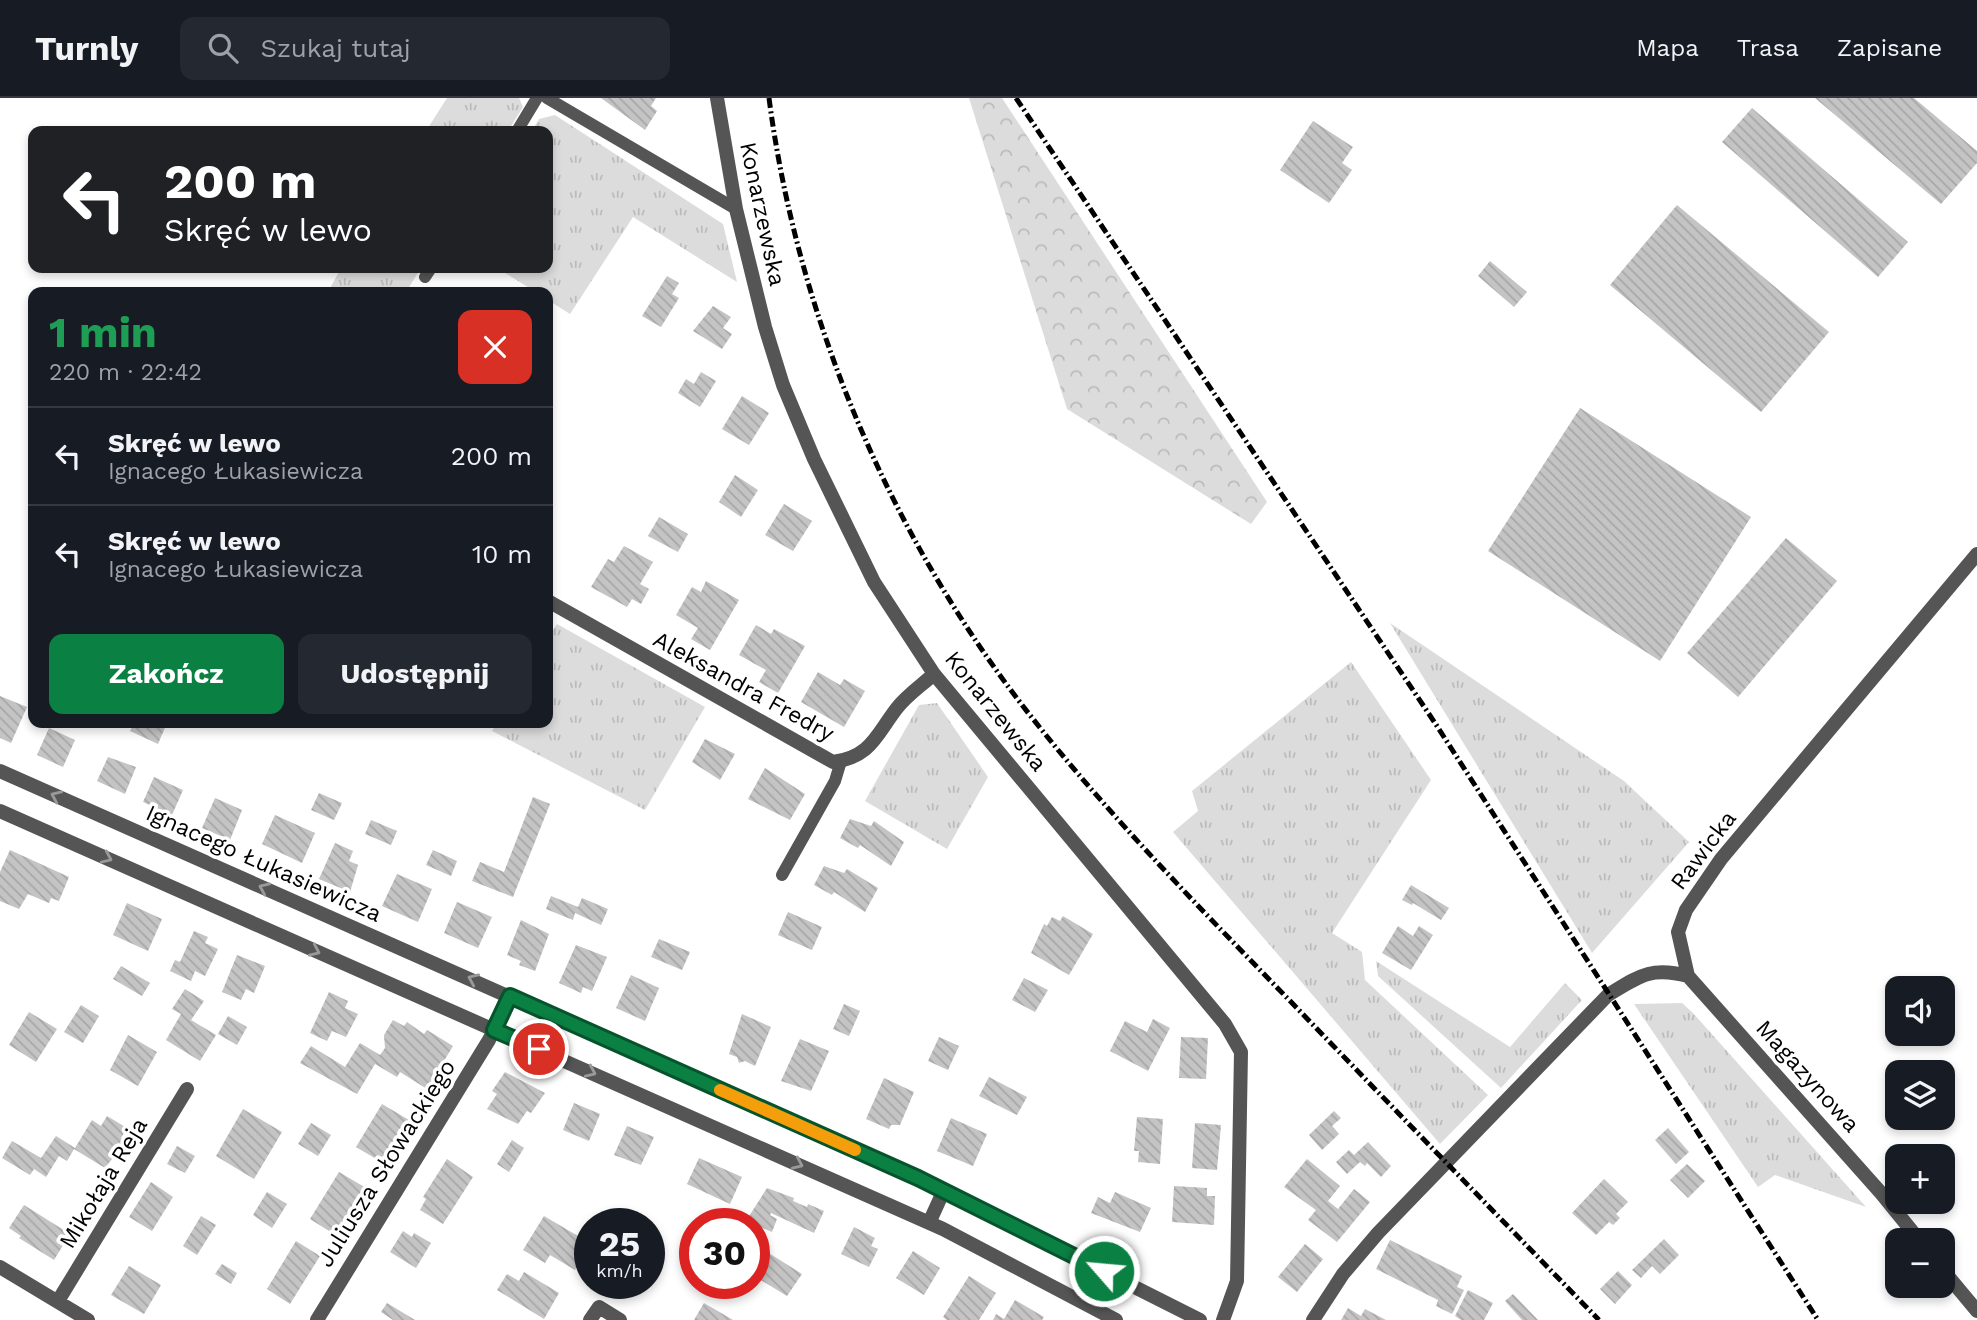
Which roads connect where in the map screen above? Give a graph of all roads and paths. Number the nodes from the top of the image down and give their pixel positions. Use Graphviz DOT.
graph roads {
  1 [pos="537,98"];
  2 [pos="547,98"];
  3 [pos="717,98"];
  4 [pos="520,126"];
  5 [pos="736,209"];
  6 [pos="1977,554"];
  7 [pos="553,604"];
  8 [pos="934,674"];
  9 [pos="841,761"];
  10 [pos="0,771"];
  11 [pos="0,811"];
  12 [pos="782,875"];
  13 [pos="1688,976"];
  14 [pos="510,996"];
  15 [pos="494,1030"];
  16 [pos="187,1089"];
  17 [pos="944,1190"];
  18 [pos="929,1223"];
  19 [pos="1909,1228"];
  20 [pos="0,1267"];
  21 [pos="1955,1285"];
  22 [pos="58,1301"];
  23 [pos="1977,1311"];
  24 [pos="88,1320"];
  25 [pos="317,1320"];
  26 [pos="590,1320"];
  27 [pos="620,1320"];
  28 [pos="1116,1320"];
  29 [pos="1200,1320"];
  30 [pos="1223,1320"];
  31 [pos="1313,1320"];
  1 -- 4 [label="lane"];
  2 -- 5 [label="lane"];
  3 -- 5 [label="street, Konarzewska"];
  5 -- 8 [label="street, Konarzewska"];
  6 -- 13 [label="street, Rawicka"];
  7 -- 9 [label="street, Aleksandra Fredry"];
  8 -- 9 [label="street, Aleksandra Fredry"];
  8 -- 30 [label="street, Konarzewska"];
  9 -- 12 [label="lane"];
  14 -- 10 [label="street, Ignacego Łukasiewicza, one-way"];
  11 -- 15 [label="street, one-way"];
  13 -- 19 [label="street, Magazynowa"];
  13 -- 31 [label="street"];
  14 -- 15 [label="street"];
  14 -- 17 [label="street, Ignacego Łukasiewicza"];
  15 -- 18 [label="street, one-way"];
  15 -- 25 [label="street, Juliusza Słowackiego"];
  16 -- 22 [label="street, Mikołaja Reja"];
  17 -- 18 [label="street"];
  17 -- 29 [label="street, Ignacego Łukasiewicza"];
  18 -- 28 [label="street"];
  20 -- 22 [label="street"];
  21 -- 23 [label="street"];
  22 -- 24 [label="street"];
  26 -- 27 [label="street"];
}
